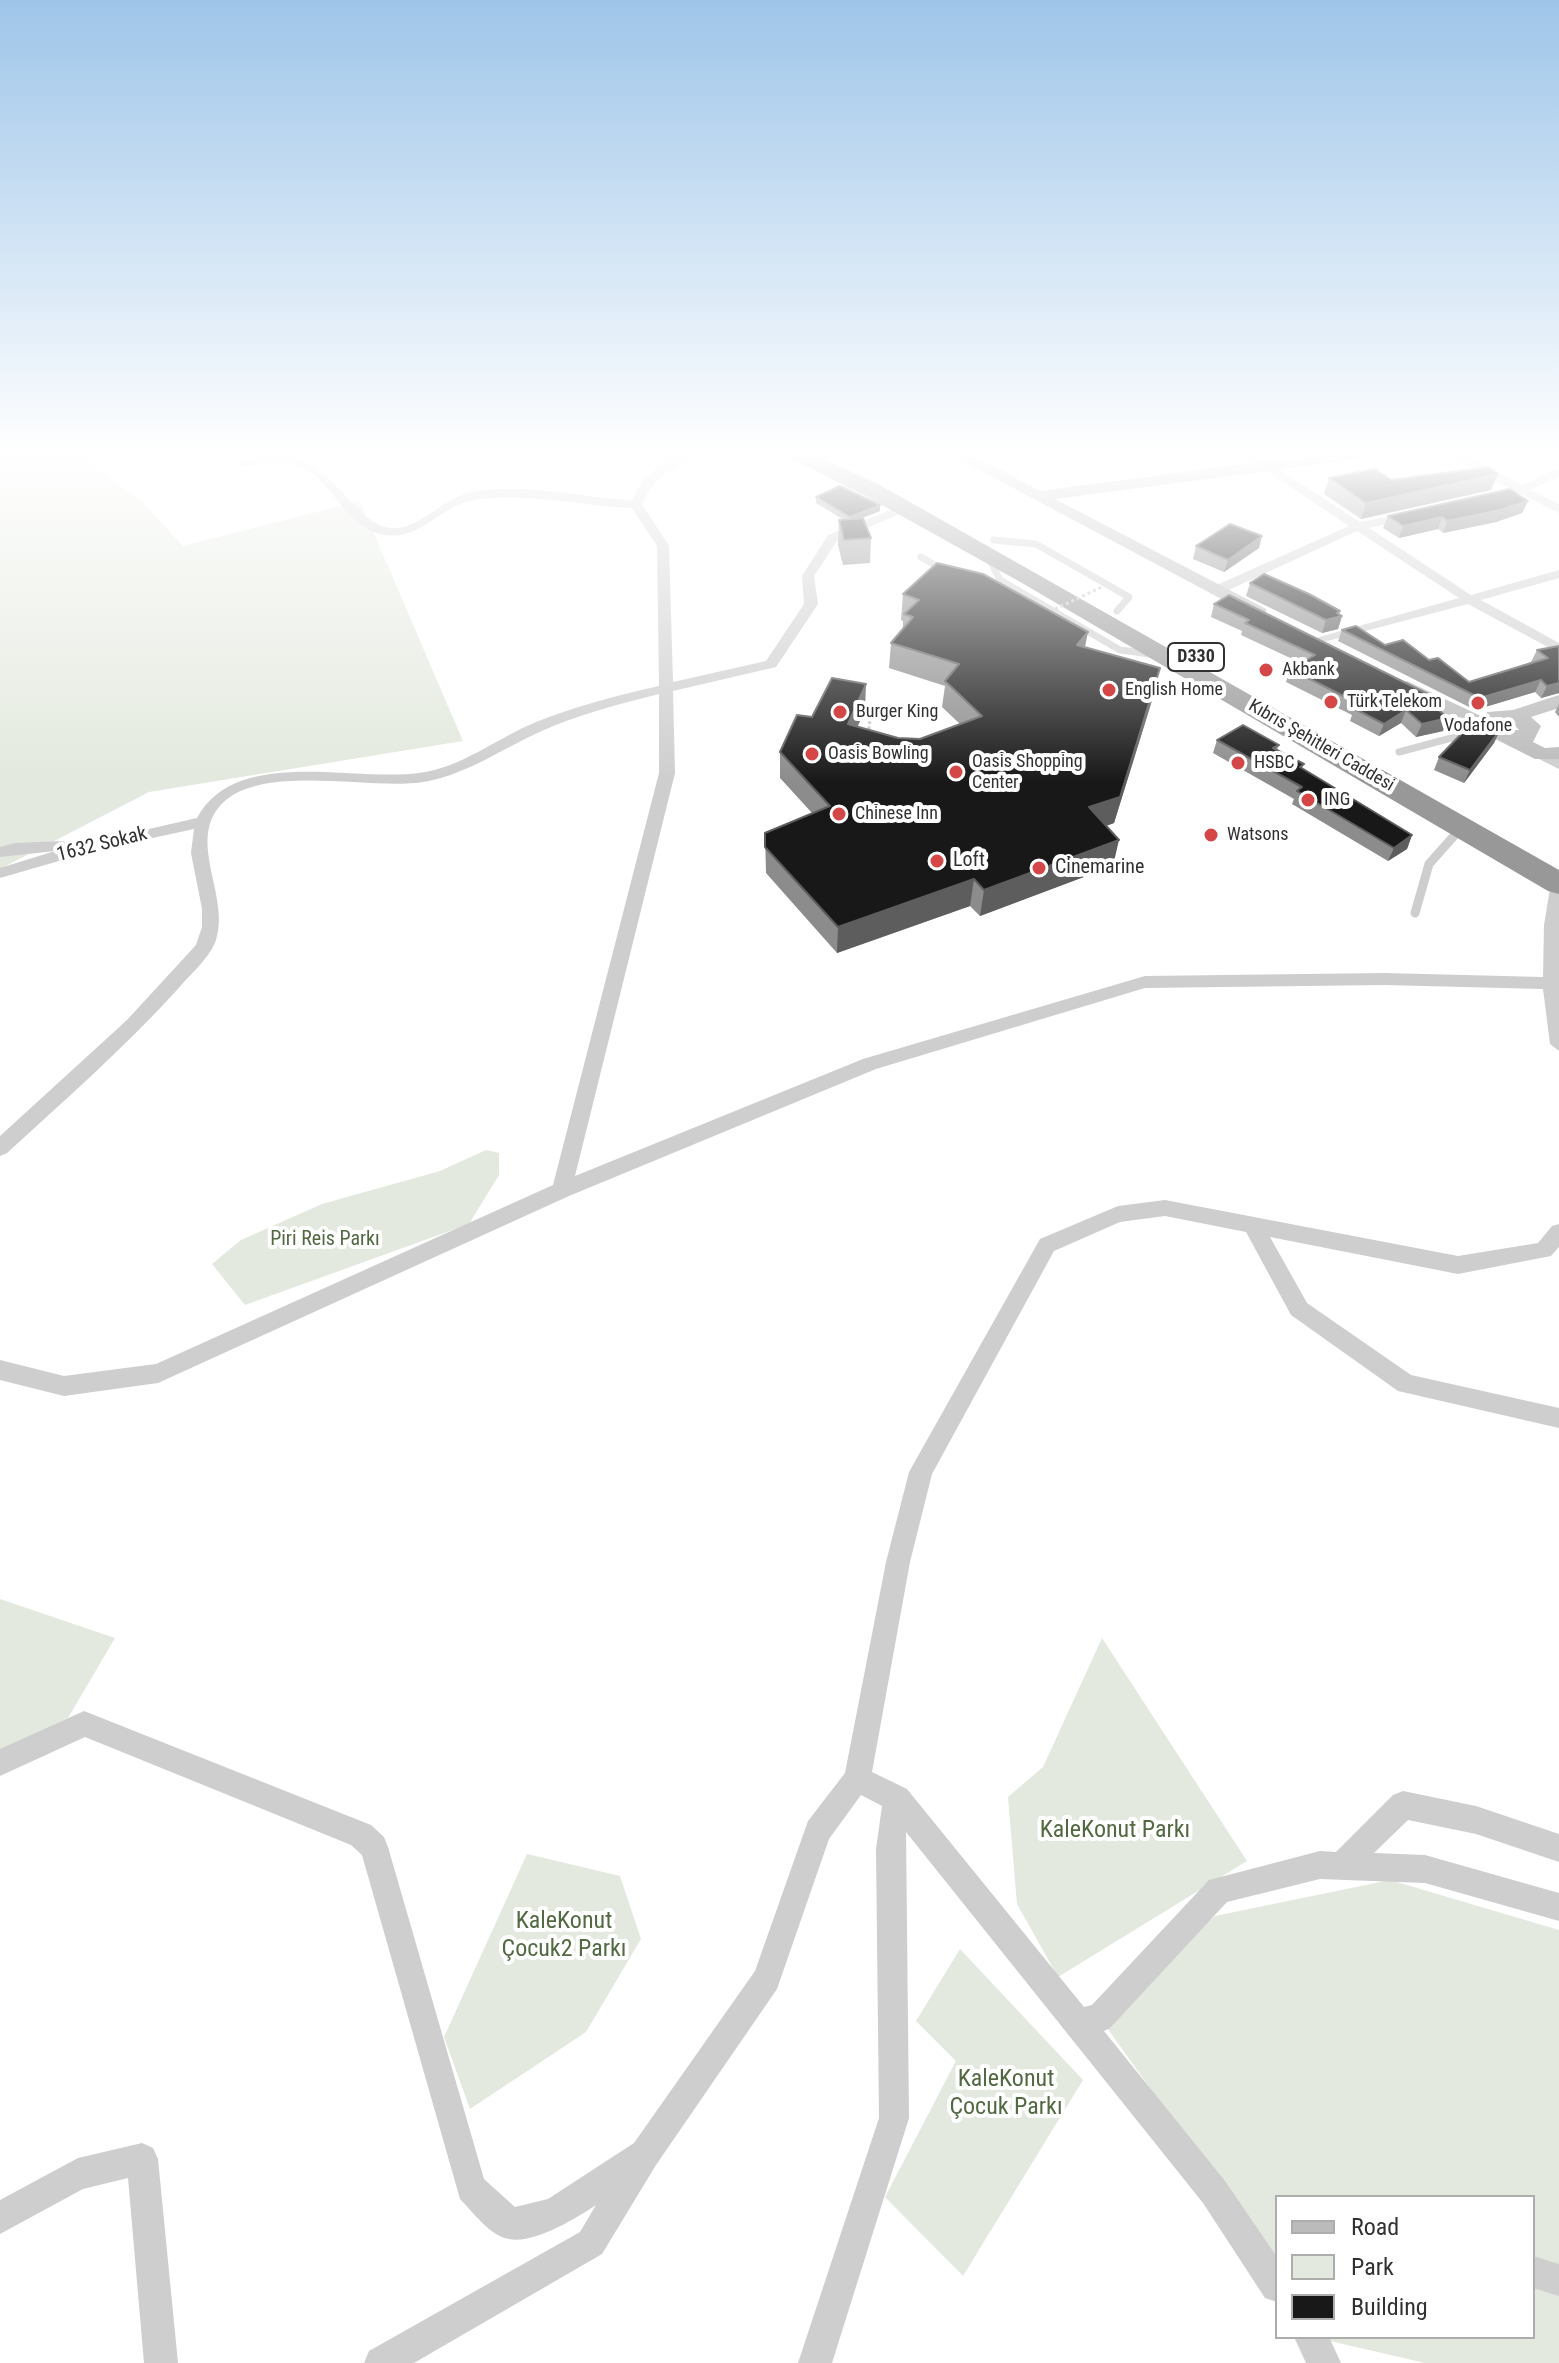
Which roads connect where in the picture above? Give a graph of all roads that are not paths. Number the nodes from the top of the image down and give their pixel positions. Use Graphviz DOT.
graph roads {
  1 [pos="663,561"];
  2 [pos="817,561"];
  3 [pos="928,561"];
  4 [pos="1014,561"];
  5 [pos="1019,561"];
  6 [pos="1159,561"];
  7 [pos="1281,561"];
  8 [pos="1412,561"];
  9 [pos="948,573"];
  10 [pos="1559,574"];
  11 [pos="1215,591"];
  12 [pos="1469,599"];
  13 [pos="1279,623"];
  14 [pos="1310,639"];
  15 [pos="1559,649"];
  16 [pos="1344,655"];
  17 [pos="1384,675"];
  18 [pos="664,690"];
  19 [pos="1536,716"];
  20 [pos="1494,728"];
  21 [pos="1399,752"];
  22 [pos="1553,758"];
  23 [pos="206,821"];
  24 [pos="1461,828"];
  25 [pos="95,845"];
  26 [pos="0,852"];
  27 [pos="1559,865"];
  28 [pos="0,873"];
  29 [pos="1557,897"];
  30 [pos="1415,913"];
  31 [pos="1549,983"];
  32 [pos="1559,1044"];
  33 [pos="0,1148"];
  34 [pos="562,1190"];
  35 [pos="1253,1226"];
  36 [pos="1559,1232"];
  37 [pos="0,1370"];
  38 [pos="1559,1418"];
  39 [pos="0,1763"];
  40 [pos="857,1779"];
  41 [pos="897,1799"];
  42 [pos="1559,1848"];
  43 [pos="1341,1866"];
  44 [pos="1559,1907"];
  45 [pos="1077,2023"];
  46 [pos="645,2154"];
  47 [pos="0,2218"];
  48 [pos="1535,2273"];
  49 [pos="1559,2280"];
  50 [pos="1275,2283"];
  51 [pos="1312,2339"];
  52 [pos="161,2363"];
  53 [pos="381,2363"];
  54 [pos="815,2363"];
  55 [pos="1324,2363"];
  1 -- 18 [label="street"];
  2 -- 18 [label="street"];
  3 -- 9 [label="lane"];
  4 -- 24 [label="highway, Kıbrıs Şehitleri Caddesi / D330"];
  5 -- 27 [label="highway, Kıbrıs Şehitleri Caddesi / D330"];
  6 -- 11 [label="street"];
  7 -- 11 [label="street"];
  8 -- 12 [label="street"];
  10 -- 12 [label="street"];
  11 -- 13 [label="street"];
  12 -- 14 [label="street"];
  12 -- 15 [label="street"];
  14 -- 16 [label="street"];
  17 -- 20 [label="street"];
  18 -- 23 [label="street"];
  18 -- 34 [label="street"];
  19 -- 20 [label="street"];
  19 -- 22 [label="street"];
  20 -- 21 [label="lane"];
  20 -- 22 [label="street"];
  23 -- 25 [label="street, 1632 Sokak"];
  23 -- 33 [label="street"];
  24 -- 29 [label="highway, Kıbrıs Şehitleri Caddesi / D330"];
  24 -- 30 [label="lane"];
  25 -- 26 [label="street"];
  25 -- 28 [label="street, 1632 Sokak"];
  29 -- 31 [label="street"];
  31 -- 32 [label="street"];
  31 -- 34 [label="street"];
  34 -- 37 [label="street"];
  35 -- 36 [label="street"];
  35 -- 38 [label="street"];
  35 -- 40 [label="street"];
  39 -- 46 [label="street"];
  40 -- 41 [label="street"];
  40 -- 46 [label="street"];
  41 -- 45 [label="street"];
  41 -- 54 [label="street"];
  42 -- 43 [label="street"];
  43 -- 44 [label="street"];
  43 -- 45 [label="street"];
  45 -- 50 [label="street"];
  46 -- 53 [label="street"];
  47 -- 52 [label="street"];
  48 -- 49 [label="street"];
  51 -- 55 [label="street"];
}
